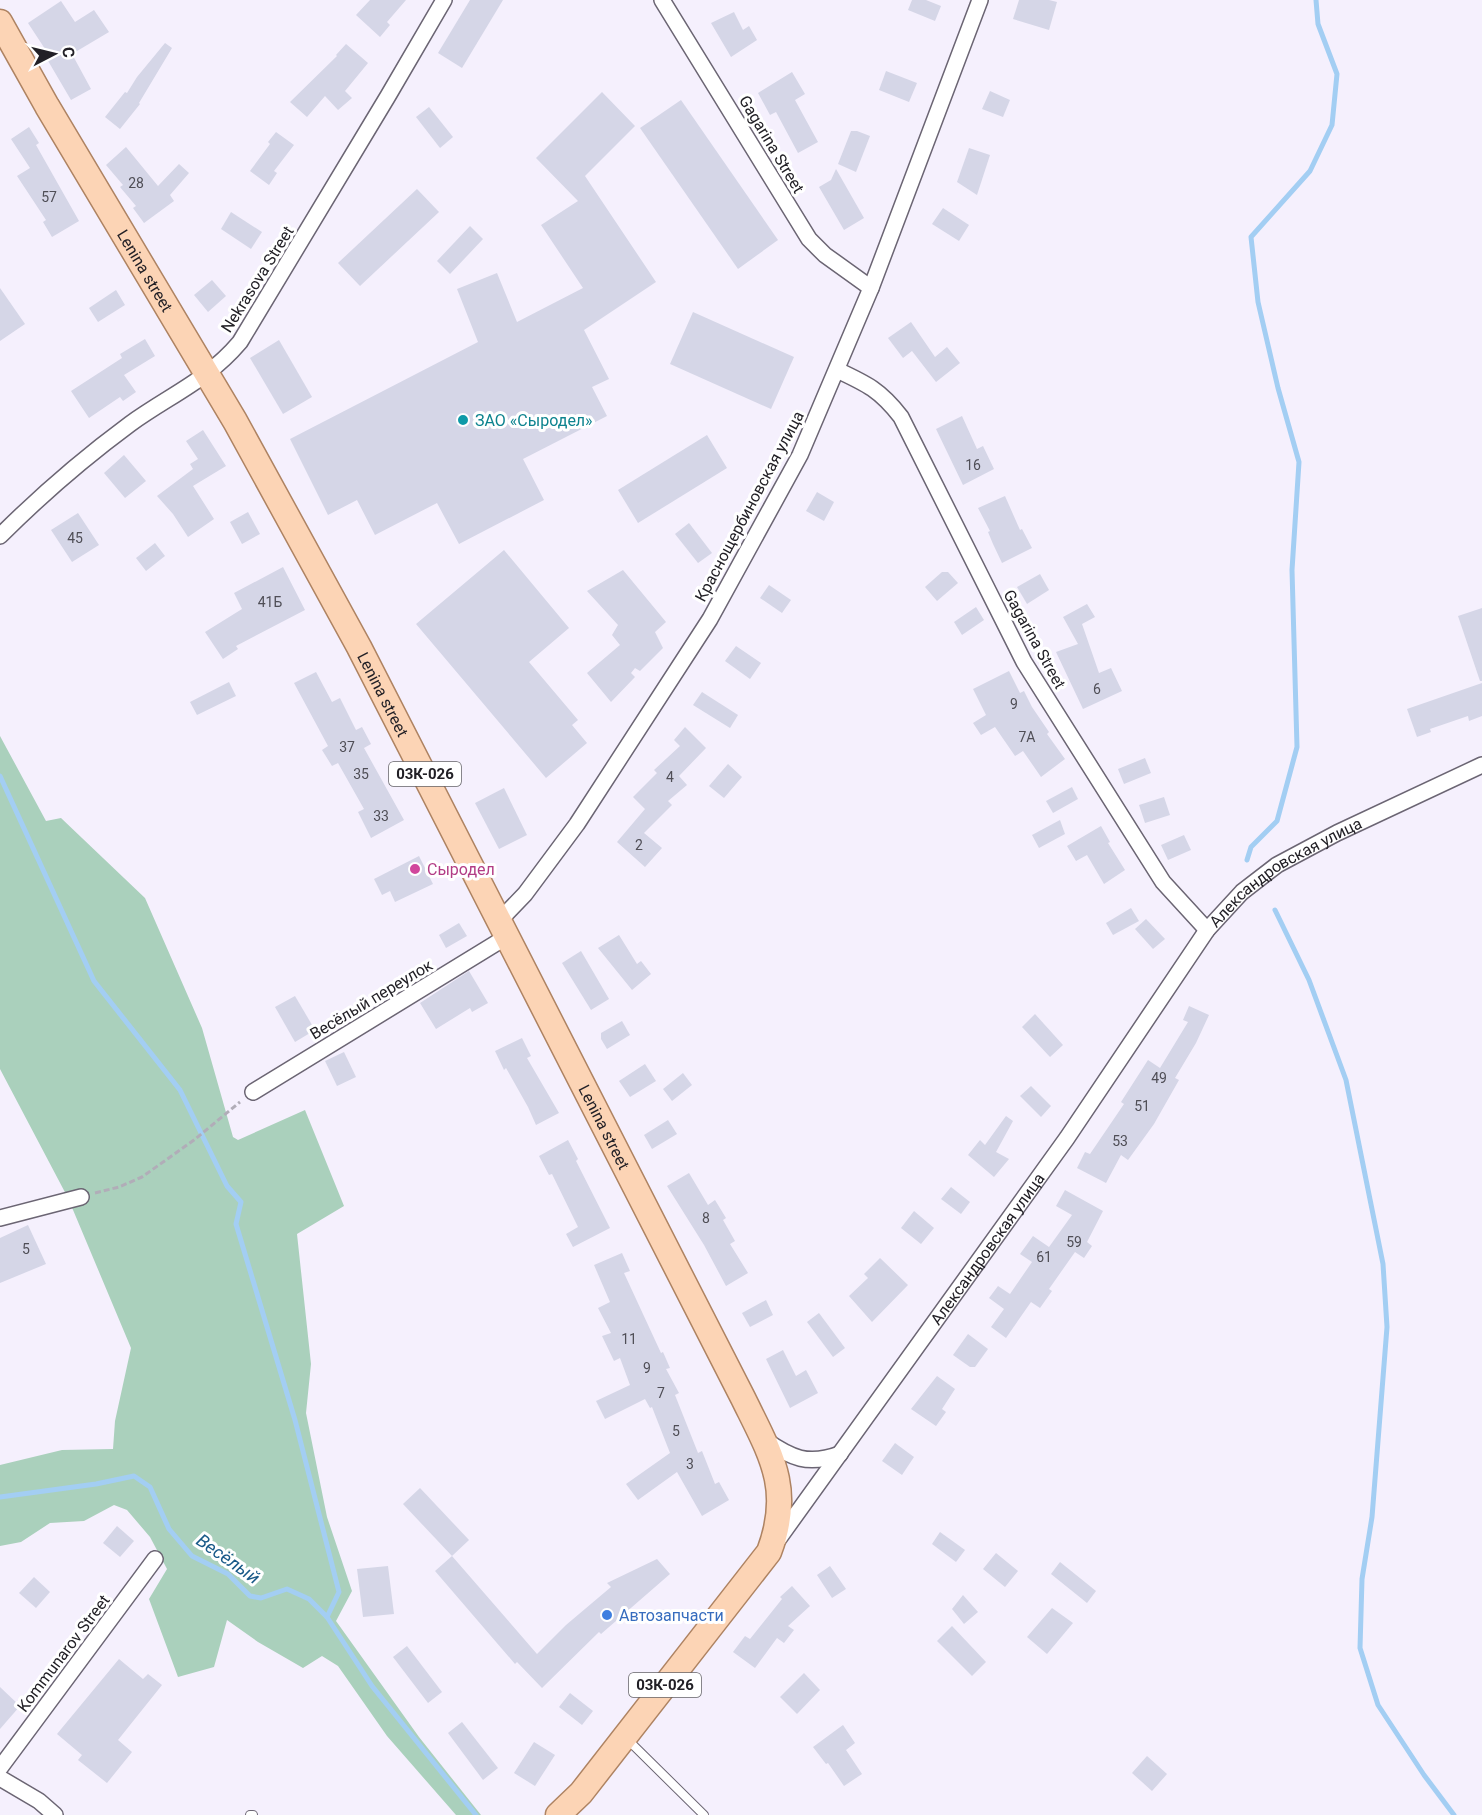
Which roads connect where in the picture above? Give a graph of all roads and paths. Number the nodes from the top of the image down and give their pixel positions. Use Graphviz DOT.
graph roads {
  1 [pos="444,0"];
  2 [pos="662,0"];
  3 [pos="980,0"];
  4 [pos="0,22"];
  5 [pos="871,288"];
  6 [pos="837,370"];
  7 [pos="207,375"];
  8 [pos="0,536"];
  9 [pos="1482,765"];
  10 [pos="504,928"];
  11 [pos="1207,930"];
  12 [pos="253,1092"];
  13 [pos="81,1197"];
  14 [pos="0,1218"];
  15 [pos="762,1438"];
  16 [pos="840,1454"];
  17 [pos="769,1552"];
  18 [pos="155,1559"];
  19 [pos="625,1736"];
  20 [pos="0,1768"];
  21 [pos="0,1778"];
  22 [pos="55,1815"];
  23 [pos="558,1815"];
  24 [pos="704,1815"];
  1 -- 7 [label="street, Nekrasova Street"];
  2 -- 5 [label="street, Gagarina Street"];
  3 -- 5 [label="street, Краснощербиновская улица"];
  4 -- 7 [label="main road, Lenina street / 03К-026"];
  5 -- 6 [label="street, Краснощербиновская улица"];
  6 -- 10 [label="street, Краснощербиновская улица"];
  6 -- 11 [label="street, Gagarina Street"];
  7 -- 8 [label="street, Nekrasova Street"];
  7 -- 10 [label="main road, Lenina street / 03К-026"];
  9 -- 11 [label="street, Александровская улица"];
  10 -- 12 [label="street, Весёлый переулок"];
  10 -- 15 [label="main road, Lenina street / 03К-026"];
  11 -- 16 [label="street, Александровская улица"];
  12 -- 13 [label="path"];
  13 -- 14 [label="street"];
  15 -- 16 [label="street"];
  15 -- 17 [label="main road, Lenina street / 03К-026"];
  16 -- 17 [label="street, Александровская улица"];
  17 -- 19 [label="main road, Александровская улица / 03К-026"];
  18 -- 20 [label="street, Kommunarov Street"];
  19 -- 23 [label="main road, Александровская улица / 03К-026"];
  19 -- 24 [label="lane"];
  21 -- 22 [label="street"];
}
